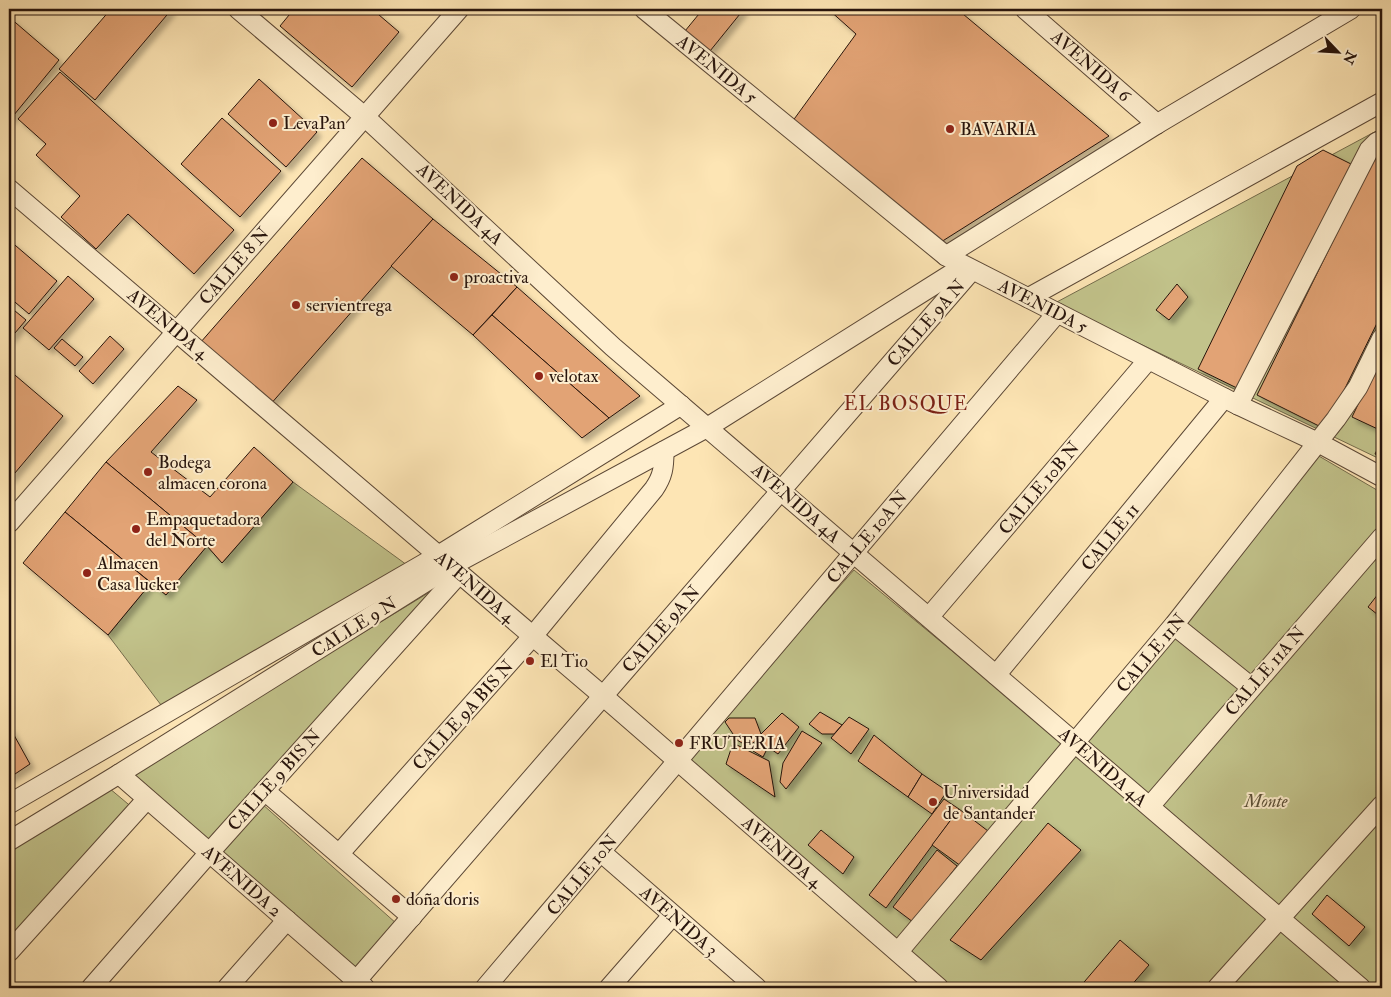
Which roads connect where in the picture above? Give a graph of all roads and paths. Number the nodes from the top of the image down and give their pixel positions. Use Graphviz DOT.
graph roads {
  1 [pos="238,9"];
  2 [pos="459,9"];
  3 [pos="644,9"];
  4 [pos="1025,9"];
  5 [pos="1351,9"];
  6 [pos="1382,102"];
  7 [pos="365,117"];
  8 [pos="1157,124"];
  9 [pos="1380,141"];
  10 [pos="9,189"];
  11 [pos="946,256"];
  12 [pos="968,268"];
  13 [pos="1028,298"];
  14 [pos="1057,313"];
  15 [pos="176,331"];
  16 [pos="1382,338"];
  17 [pos="1148,360"];
  18 [pos="1231,402"];
  19 [pos="681,405"];
  20 [pos="708,427"];
  21 [pos="1318,442"];
  22 [pos="664,451"];
  23 [pos="1382,477"];
  24 [pos="781,490"];
  25 [pos="9,523"];
  26 [pos="1382,537"];
  27 [pos="854,553"];
  28 [pos="450,565"];
  29 [pos="929,617"];
  30 [pos="1174,625"];
  31 [pos="532,637"];
  32 [pos="996,675"];
  33 [pos="1251,687"];
  34 [pos="603,696"];
  35 [pos="1075,742"];
  36 [pos="678,761"];
  37 [pos="119,774"];
  38 [pos="265,791"];
  39 [pos="147,799"];
  40 [pos="9,804"];
  41 [pos="1382,805"];
  42 [pos="1150,806"];
  43 [pos="9,841"];
  44 [pos="601,852"];
  45 [pos="209,853"];
  46 [pos="338,854"];
  47 [pos="672,916"];
  48 [pos="412,917"];
  49 [pos="1280,919"];
  50 [pos="287,920"];
  51 [pos="9,952"];
  52 [pos="898,952"];
  53 [pos="357,986"];
  54 [pos="750,986"];
  55 [pos="91,988"];
  56 [pos="228,988"];
  57 [pos="485,988"];
  58 [pos="609,988"];
  59 [pos="940,988"];
  60 [pos="1217,988"];
  61 [pos="1362,988"];
  1 -- 7 [label="street, AVENIDA 4A"];
  2 -- 7 [label="street, CALLE 8 N"];
  3 -- 11 [label="street, AVENIDA 5"];
  4 -- 8 [label="street, AVENIDA 6"];
  5 -- 8 [label="street"];
  6 -- 13 [label="street"];
  7 -- 15 [label="street, CALLE 8 N"];
  7 -- 19 [label="street, AVENIDA 4A"];
  8 -- 11 [label="street"];
  9 -- 18 [label="street, CALLE 11"];
  10 -- 15 [label="street, AVENIDA 4"];
  11 -- 12 [label="street, AVENIDA 5"];
  12 -- 13 [label="street, AVENIDA 5"];
  12 -- 20 [label="street, CALLE 9 N"];
  12 -- 24 [label="street, CALLE 9A N"];
  13 -- 14 [label="street, AVENIDA 5"];
  14 -- 17 [label="street, AVENIDA 5"];
  14 -- 27 [label="street, CALLE 10A N"];
  15 -- 25 [label="street, CALLE 8 N"];
  15 -- 28 [label="street, AVENIDA 4"];
  16 -- 21 [label="street, CALLE 11N"];
  17 -- 18 [label="street, AVENIDA 5"];
  17 -- 29 [label="street, CALLE 10B N"];
  18 -- 21 [label="street, AVENIDA 5"];
  18 -- 32 [label="street, CALLE 11"];
  19 -- 20 [label="street, AVENIDA 4A"];
  19 -- 28 [label="street, CALLE 9 N"];
  20 -- 22 [label="street, CALLE 9 N"];
  20 -- 24 [label="street, AVENIDA 4A"];
  21 -- 23 [label="street, AVENIDA 5"];
  21 -- 30 [label="street, CALLE 11N"];
  22 -- 28 [label="street, CALLE 9 N"];
  22 -- 31 [label="street, CALLE 9A BIS N"];
  24 -- 27 [label="street, AVENIDA 4A"];
  24 -- 34 [label="street, CALLE 9A N"];
  26 -- 33 [label="street, CALLE 11A N"];
  27 -- 29 [label="street, AVENIDA 4A"];
  27 -- 36 [label="street, CALLE 10A N"];
  28 -- 31 [label="street, AVENIDA 4"];
  28 -- 37 [label="street, CALLE 9 N"];
  28 -- 38 [label="street, CALLE 9 BIS N"];
  28 -- 40 [label="street, CALLE 9 N"];
  29 -- 32 [label="street, AVENIDA 4A"];
  30 -- 33 [label="street"];
  30 -- 35 [label="street, CALLE 11N"];
  31 -- 34 [label="street, AVENIDA 4"];
  31 -- 46 [label="street, CALLE 9A BIS N"];
  32 -- 35 [label="street, AVENIDA 4A"];
  33 -- 42 [label="street, CALLE 11A N"];
  34 -- 36 [label="street, AVENIDA 4"];
  34 -- 48 [label="street, CALLE 9A N"];
  35 -- 42 [label="street, AVENIDA 4A"];
  35 -- 52 [label="street, CALLE 11N"];
  36 -- 44 [label="street, CALLE 10N"];
  36 -- 52 [label="street, AVENIDA 4"];
  37 -- 39 [label="street, AVENIDA 2"];
  37 -- 43 [label="street, CALLE 9 N"];
  38 -- 45 [label="street, CALLE 9 BIS N"];
  38 -- 46 [label="street"];
  39 -- 45 [label="street, AVENIDA 2"];
  39 -- 51 [label="street"];
  41 -- 49 [label="street"];
  42 -- 49 [label="street, AVENIDA 4A"];
  44 -- 47 [label="street, AVENIDA 3"];
  44 -- 57 [label="street, CALLE 10N"];
  45 -- 50 [label="street, AVENIDA 2"];
  45 -- 55 [label="street, CALLE 9 BIS N"];
  46 -- 48 [label="street"];
  47 -- 54 [label="street, AVENIDA 3"];
  47 -- 58 [label="street"];
  48 -- 53 [label="street, CALLE 9A N"];
  49 -- 60 [label="street"];
  49 -- 61 [label="street, AVENIDA 4A"];
  50 -- 53 [label="street, AVENIDA 2"];
  50 -- 56 [label="street"];
  52 -- 59 [label="street, AVENIDA 4"];
}
